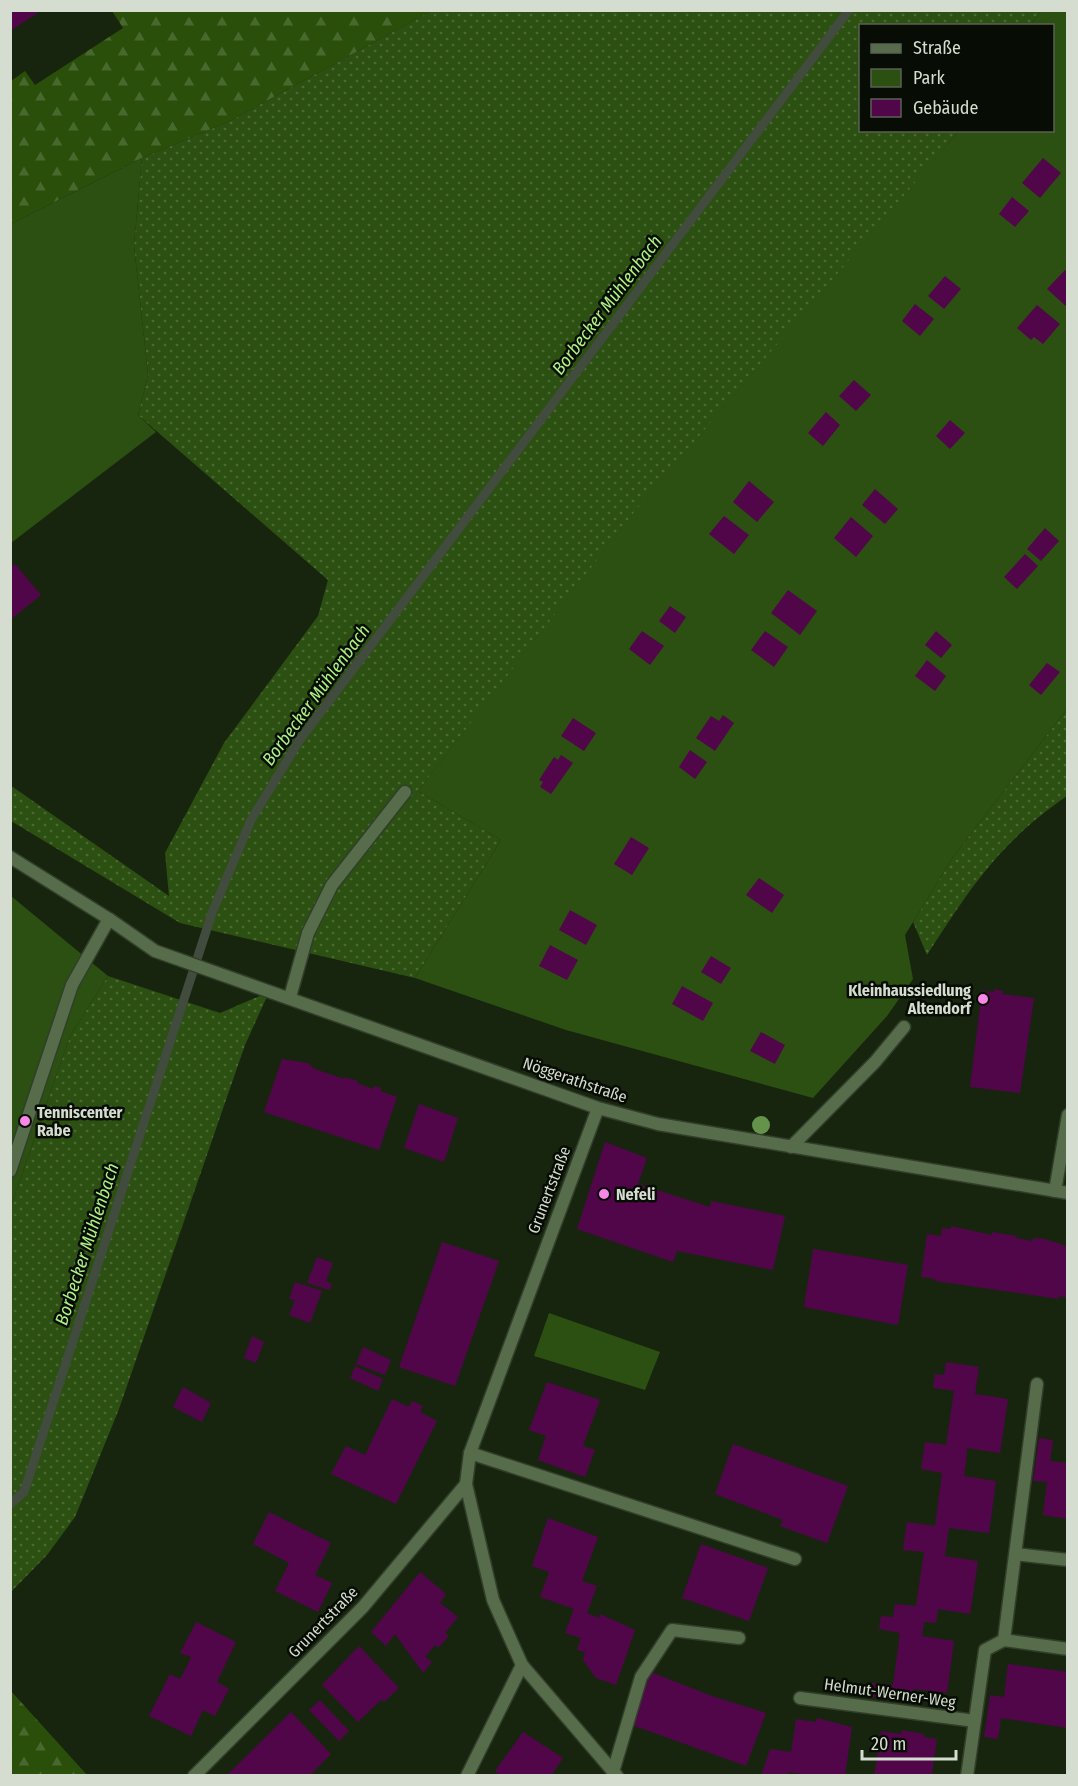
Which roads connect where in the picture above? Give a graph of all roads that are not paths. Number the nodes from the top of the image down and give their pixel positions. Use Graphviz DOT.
graph roads {
  1 [pos="405,792"];
  2 [pos="10,857"];
  3 [pos="109,919"];
  4 [pos="290,997"];
  5 [pos="904,1028"];
  6 [pos="598,1108"];
  7 [pos="1068,1115"];
  8 [pos="791,1147"];
  9 [pos="10,1171"];
  10 [pos="1061,1192"];
  11 [pos="1037,1384"];
  12 [pos="470,1453"];
  13 [pos="466,1484"];
  14 [pos="1015,1554"];
  15 [pos="795,1559"];
  16 [pos="1068,1560"];
  17 [pos="739,1638"];
  18 [pos="1004,1640"];
  19 [pos="1068,1649"];
  20 [pos="522,1665"];
  21 [pos="800,1698"];
  22 [pos="975,1721"];
  23 [pos="615,1774"];
  24 [pos="194,1776"];
  25 [pos="467,1776"];
  26 [pos="967,1776"];
  1 -- 4 [label="street"];
  2 -- 3 [label="street, Nöggerathstraße"];
  3 -- 4 [label="street, Nöggerathstraße"];
  3 -- 9 [label="street"];
  4 -- 6 [label="street, Nöggerathstraße"];
  5 -- 8 [label="street"];
  6 -- 8 [label="street, Nöggerathstraße"];
  6 -- 12 [label="street, Grunertstraße"];
  7 -- 10 [label="street, Nöggerathstraße"];
  8 -- 10 [label="street, Nöggerathstraße"];
  11 -- 14 [label="street"];
  12 -- 13 [label="street, Grunertstraße"];
  12 -- 15 [label="street"];
  13 -- 20 [label="street, Grunertstraße"];
  13 -- 24 [label="street, Grunertstraße"];
  14 -- 16 [label="street"];
  14 -- 18 [label="street"];
  17 -- 23 [label="street, Grunertstraße"];
  18 -- 19 [label="street"];
  18 -- 22 [label="street, Helmut-Werner-Weg"];
  20 -- 23 [label="street, Grunertstraße"];
  20 -- 25 [label="street"];
  21 -- 22 [label="street, Helmut-Werner-Weg"];
  22 -- 26 [label="street, Helmut-Werner-Weg"];
}
